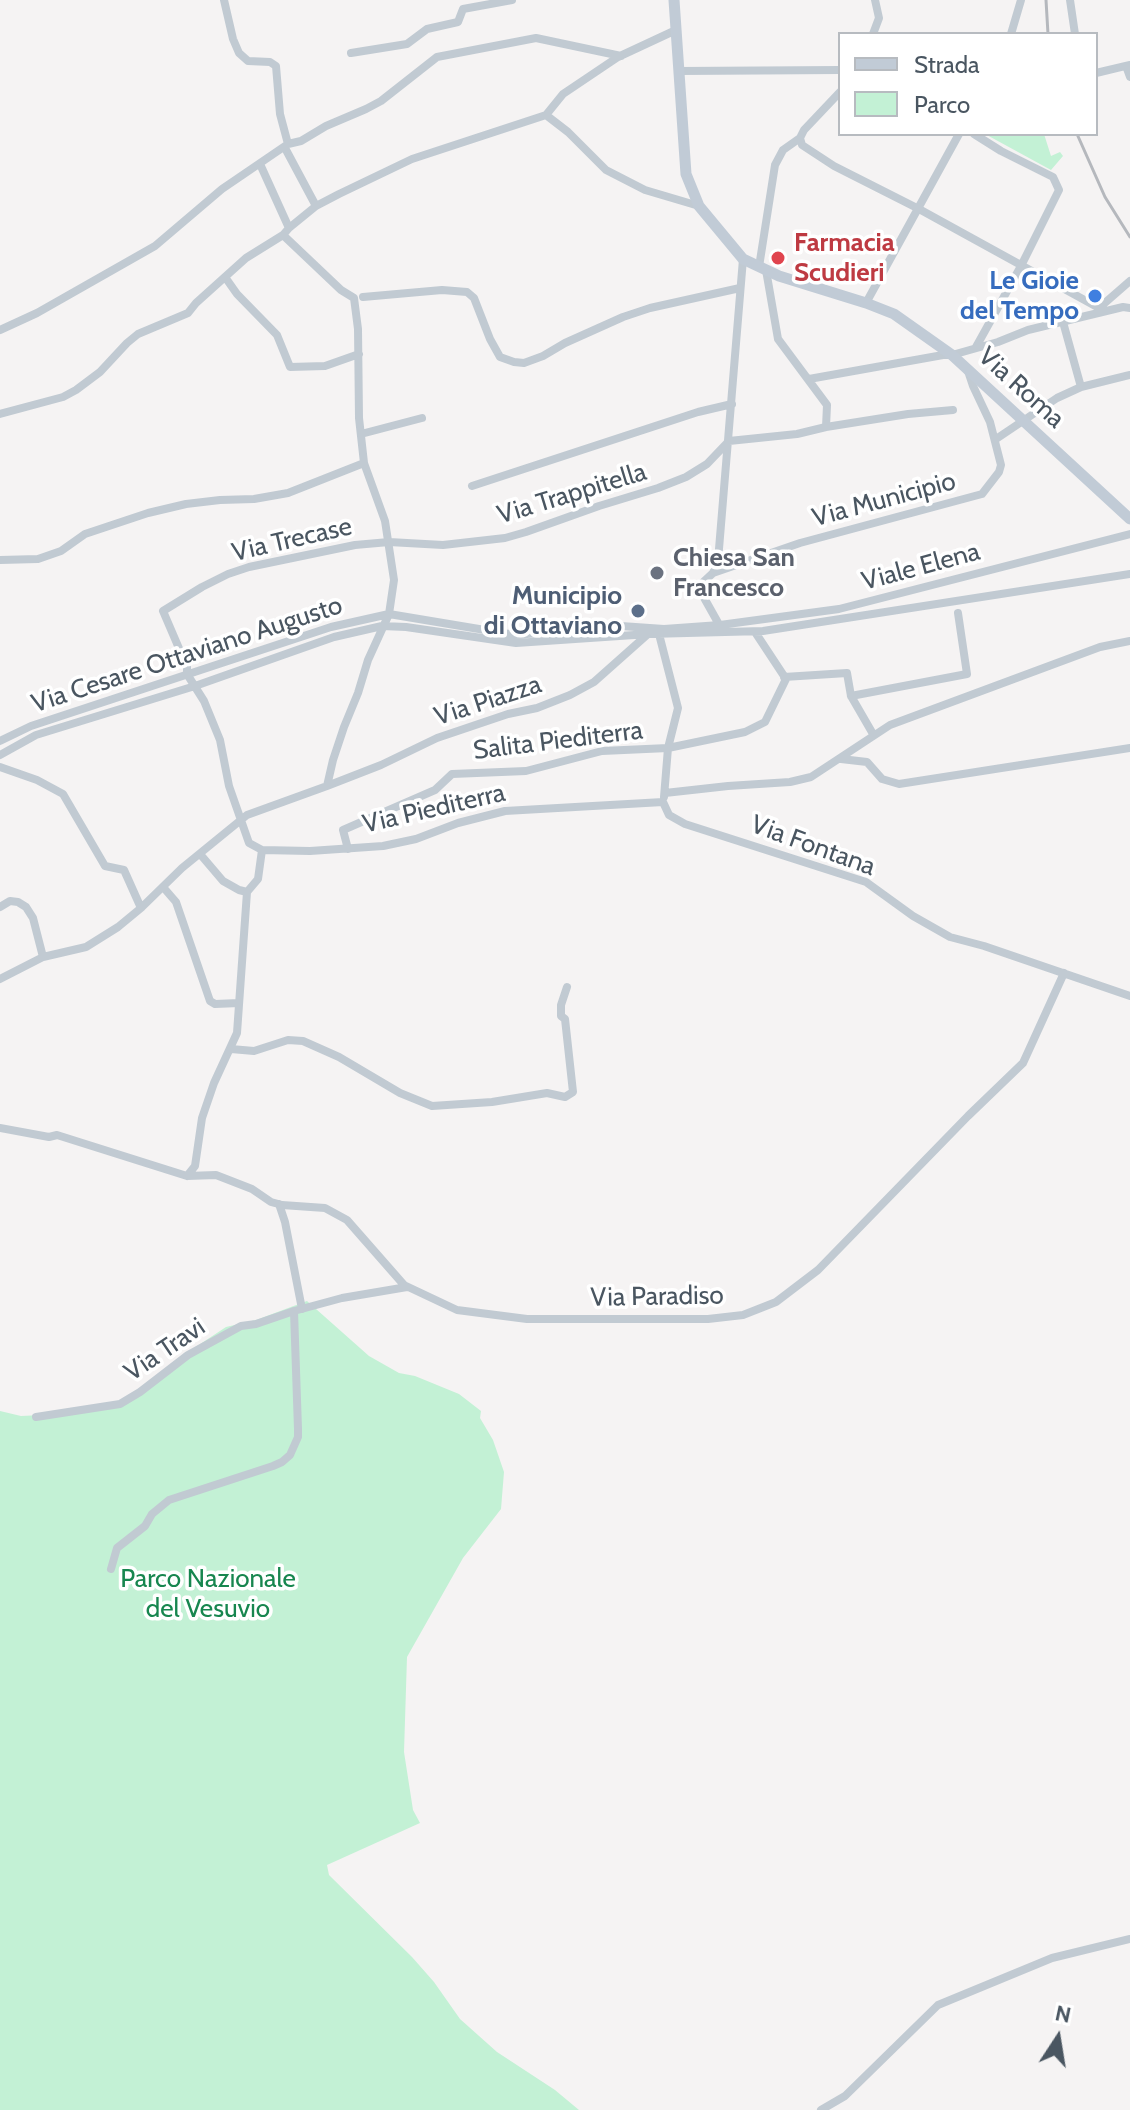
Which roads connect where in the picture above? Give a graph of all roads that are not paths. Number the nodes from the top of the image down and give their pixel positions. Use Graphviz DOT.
graph roads {
  1 [pos="224,0"];
  2 [pos="512,0"];
  3 [pos="674,0"];
  4 [pos="875,0"];
  5 [pos="1021,0"];
  6 [pos="1070,0"];
  7 [pos="676,30"];
  8 [pos="874,32"];
  9 [pos="1012,32"];
  10 [pos="1075,32"];
  11 [pos="351,53"];
  12 [pos="621,56"];
  13 [pos="1128,66"];
  14 [pos="838,70"];
  15 [pos="679,71"];
  16 [pos="1098,73"];
  17 [pos="1130,77"];
  18 [pos="838,94"];
  19 [pos="546,115"];
  20 [pos="958,136"];
  21 [pos="977,136"];
  22 [pos="800,138"];
  23 [pos="287,146"];
  24 [pos="260,164"];
  25 [pos="316,206"];
  26 [pos="699,206"];
  27 [pos="919,209"];
  28 [pos="286,231"];
  29 [pos="743,259"];
  30 [pos="1021,266"];
  31 [pos="762,268"];
  32 [pos="225,277"];
  33 [pos="1130,281"];
  34 [pos="740,288"];
  35 [pos="363,297"];
  36 [pos="866,303"];
  37 [pos="1130,308"];
  38 [pos="1098,311"];
  39 [pos="1063,322"];
  40 [pos="0,330"];
  41 [pos="976,347"];
  42 [pos="359,354"];
  43 [pos="952,355"];
  44 [pos="968,370"];
  45 [pos="1130,375"];
  46 [pos="809,379"];
  47 [pos="1081,387"];
  48 [pos="732,404"];
  49 [pos="953,410"];
  50 [pos="0,414"];
  51 [pos="422,418"];
  52 [pos="1024,419"];
  53 [pos="826,427"];
  54 [pos="361,434"];
  55 [pos="996,439"];
  56 [pos="729,441"];
  57 [pos="364,463"];
  58 [pos="472,486"];
  59 [pos="1130,519"];
  60 [pos="1130,534"];
  61 [pos="389,542"];
  62 [pos="411,543"];
  63 [pos="0,560"];
  64 [pos="713,573"];
  65 [pos="1130,574"];
  66 [pos="958,613"];
  67 [pos="389,614"];
  68 [pos="382,626"];
  69 [pos="721,629"];
  70 [pos="755,632"];
  71 [pos="654,634"];
  72 [pos="1130,641"];
  73 [pos="187,674"];
  74 [pos="967,674"];
  75 [pos="784,677"];
  76 [pos="195,686"];
  77 [pos="971,694"];
  78 [pos="851,696"];
  79 [pos="873,734"];
  80 [pos="0,741"];
  81 [pos="668,748"];
  82 [pos="1130,748"];
  83 [pos="0,755"];
  84 [pos="840,759"];
  85 [pos="0,767"];
  86 [pos="327,786"];
  87 [pos="664,797"];
  88 [pos="239,820"];
  89 [pos="348,849"];
  90 [pos="262,850"];
  91 [pos="200,854"];
  92 [pos="163,887"];
  93 [pos="247,892"];
  94 [pos="0,907"];
  95 [pos="141,908"];
  96 [pos="43,957"];
  97 [pos="1064,973"];
  98 [pos="0,979"];
  99 [pos="567,987"];
  100 [pos="1130,996"];
  101 [pos="239,1003"];
  102 [pos="231,1049"];
  103 [pos="0,1128"];
  104 [pos="187,1176"];
  105 [pos="279,1204"];
  106 [pos="408,1287"];
  107 [pos="298,1310"];
  108 [pos="36,1417"];
  109 [pos="111,1569"];
  110 [pos="1130,1939"];
  111 [pos="821,2110"];
  1 -- 23 [label="street"];
  2 -- 11 [label="street"];
  3 -- 7 [label="main road, Via Roma"];
  4 -- 8 [label="street"];
  5 -- 9 [label="street"];
  6 -- 10 [label="street"];
  7 -- 12 [label="street"];
  7 -- 15 [label="main road, Via Roma"];
  12 -- 19 [label="street"];
  12 -- 23 [label="street"];
  13 -- 16 [label="street"];
  13 -- 17 [label="street"];
  14 -- 15 [label="street"];
  15 -- 26 [label="main road, Via Roma"];
  18 -- 22 [label="street"];
  19 -- 25 [label="street"];
  19 -- 26 [label="street"];
  20 -- 27 [label="street"];
  21 -- 30 [label="street"];
  22 -- 27 [label="street"];
  22 -- 31 [label="street"];
  23 -- 24 [label="street"];
  23 -- 25 [label="street"];
  24 -- 28 [label="street"];
  24 -- 40 [label="street"];
  25 -- 28 [label="street"];
  26 -- 29 [label="main road, Via Roma"];
  27 -- 30 [label="street"];
  27 -- 36 [label="street"];
  28 -- 32 [label="street"];
  28 -- 42 [label="street"];
  29 -- 31 [label="main road, Via Roma"];
  29 -- 34 [label="street"];
  30 -- 38 [label="street"];
  30 -- 41 [label="street"];
  31 -- 36 [label="main road, Via Roma"];
  31 -- 46 [label="street"];
  32 -- 42 [label="street"];
  32 -- 50 [label="street"];
  33 -- 38 [label="street"];
  34 -- 35 [label="street"];
  34 -- 48 [label="street"];
  36 -- 43 [label="main road, Via Roma"];
  37 -- 38 [label="street"];
  38 -- 39 [label="street"];
  39 -- 41 [label="street"];
  39 -- 47 [label="street"];
  41 -- 43 [label="street"];
  42 -- 54 [label="street"];
  43 -- 44 [label="main road, Via Roma"];
  43 -- 46 [label="street"];
  44 -- 52 [label="main road, Via Roma"];
  44 -- 55 [label="street, Via Municipio"];
  45 -- 47 [label="street"];
  46 -- 53 [label="street"];
  47 -- 52 [label="street"];
  48 -- 56 [label="street"];
  48 -- 58 [label="street"];
  49 -- 53 [label="street"];
  51 -- 54 [label="street"];
  52 -- 55 [label="street"];
  52 -- 59 [label="main road, Via Roma"];
  53 -- 56 [label="street"];
  54 -- 57 [label="street"];
  55 -- 64 [label="street, Via Municipio"];
  56 -- 62 [label="street, Via Trappitella"];
  56 -- 64 [label="street"];
  57 -- 61 [label="street"];
  57 -- 63 [label="street"];
  60 -- 69 [label="street, Viale Elena"];
  61 -- 62 [label="street, Via Trecase"];
  61 -- 67 [label="street"];
  61 -- 73 [label="street, Via Trecase"];
  64 -- 69 [label="street"];
  65 -- 70 [label="street, Viale Elena"];
  66 -- 74 [label="street"];
  67 -- 68 [label="street"];
  67 -- 69 [label="street"];
  67 -- 73 [label="street, Via Cesare Ottaviano Augusto"];
  68 -- 71 [label="street, Via Cesare Ottaviano Augusto"];
  68 -- 76 [label="street, Via Cesare Ottaviano Augusto"];
  68 -- 86 [label="street"];
  69 -- 70 [label="street, Viale Elena"];
  69 -- 71 [label="street, Via Cesare Ottaviano Augusto"];
  70 -- 75 [label="street"];
  71 -- 81 [label="street"];
  71 -- 86 [label="street, Via Piazza"];
  72 -- 77 [label="street, Via Piediterra"];
  73 -- 76 [label="street"];
  73 -- 80 [label="street, Via Cesare Ottaviano Augusto"];
  74 -- 77 [label="street"];
  74 -- 78 [label="street"];
  75 -- 78 [label="street"];
  75 -- 81 [label="street"];
  76 -- 83 [label="street, Via Cesare Ottaviano Augusto"];
  76 -- 88 [label="street"];
  77 -- 79 [label="street, Via Piediterra"];
  78 -- 79 [label="street"];
  79 -- 84 [label="street, Via Piediterra"];
  81 -- 87 [label="street"];
  81 -- 89 [label="street, Salita Piediterra"];
  82 -- 84 [label="street"];
  84 -- 87 [label="street, Via Piediterra"];
  85 -- 95 [label="street"];
  86 -- 88 [label="street, Via Piazza"];
  87 -- 89 [label="street, Via Piediterra"];
  87 -- 97 [label="street, Via Fontana"];
  88 -- 90 [label="street"];
  88 -- 91 [label="street, Via Piazza"];
  89 -- 90 [label="street, Via Piediterra"];
  90 -- 93 [label="street"];
  91 -- 92 [label="street, Via Piazza"];
  91 -- 93 [label="street"];
  92 -- 95 [label="street, Via Piazza"];
  92 -- 101 [label="street"];
  93 -- 101 [label="street"];
  94 -- 96 [label="street"];
  95 -- 96 [label="street, Via Piazza"];
  96 -- 98 [label="street, Via Piazza"];
  97 -- 100 [label="street, Via Fontana"];
  97 -- 106 [label="street, Via Paradiso"];
  99 -- 102 [label="street"];
  101 -- 102 [label="street"];
  102 -- 104 [label="street"];
  103 -- 104 [label="street, Via Paradiso"];
  104 -- 105 [label="street, Via Paradiso"];
  105 -- 106 [label="street, Via Paradiso"];
  105 -- 107 [label="street"];
  106 -- 107 [label="street, Via Travi"];
  107 -- 108 [label="street, Via Travi"];
  107 -- 109 [label="street"];
  110 -- 111 [label="street"];
}
